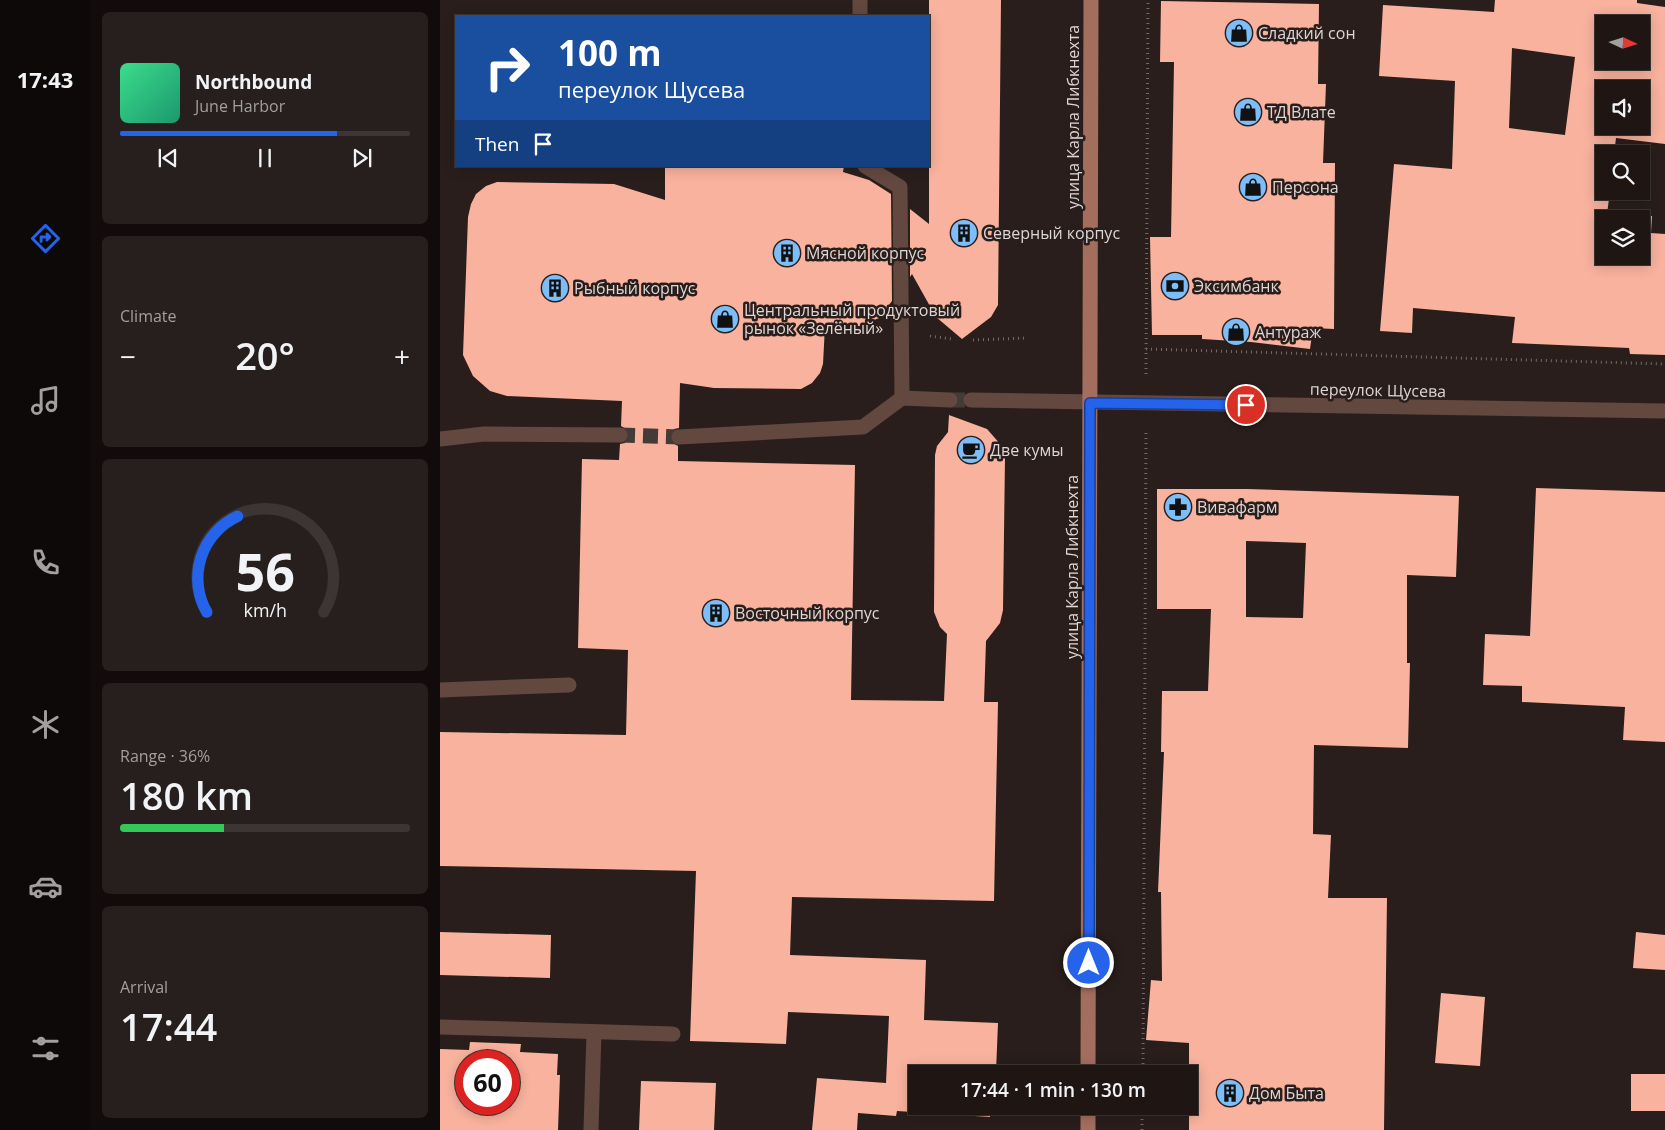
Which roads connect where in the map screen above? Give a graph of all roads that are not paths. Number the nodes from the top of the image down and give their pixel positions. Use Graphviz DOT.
graph roads {
  1 [pos="860,0"];
  2 [pos="1091,0"];
  3 [pos="860,15"];
  4 [pos="867,167"];
  5 [pos="902,398"];
  6 [pos="950,400"];
  7 [pos="971,400"];
  8 [pos="1090,403"];
  9 [pos="1665,411"];
  10 [pos="620,435"];
  11 [pos="679,437"];
  12 [pos="440,439"];
  13 [pos="569,685"];
  14 [pos="440,690"];
  15 [pos="440,1027"];
  16 [pos="594,1032"];
  17 [pos="673,1034"];
  18 [pos="1088,1065"];
  19 [pos="1088,1115"];
  20 [pos="591,1130"];
  21 [pos="1088,1130"];
  1 -- 3 [label="street"];
  2 -- 8 [label="main road, улица Карла Либкнехта"];
  4 -- 5 [label="street"];
  5 -- 6 [label="street"];
  5 -- 11 [label="street"];
  7 -- 8 [label="street, переулок Щусева"];
  8 -- 9 [label="street, переулок Щусева"];
  8 -- 18 [label="main road, улица Карла Либкнехта"];
  10 -- 12 [label="street"];
  13 -- 14 [label="street"];
  15 -- 16 [label="street"];
  16 -- 17 [label="street"];
  16 -- 20 [label="street"];
  19 -- 21 [label="main road"];
}
